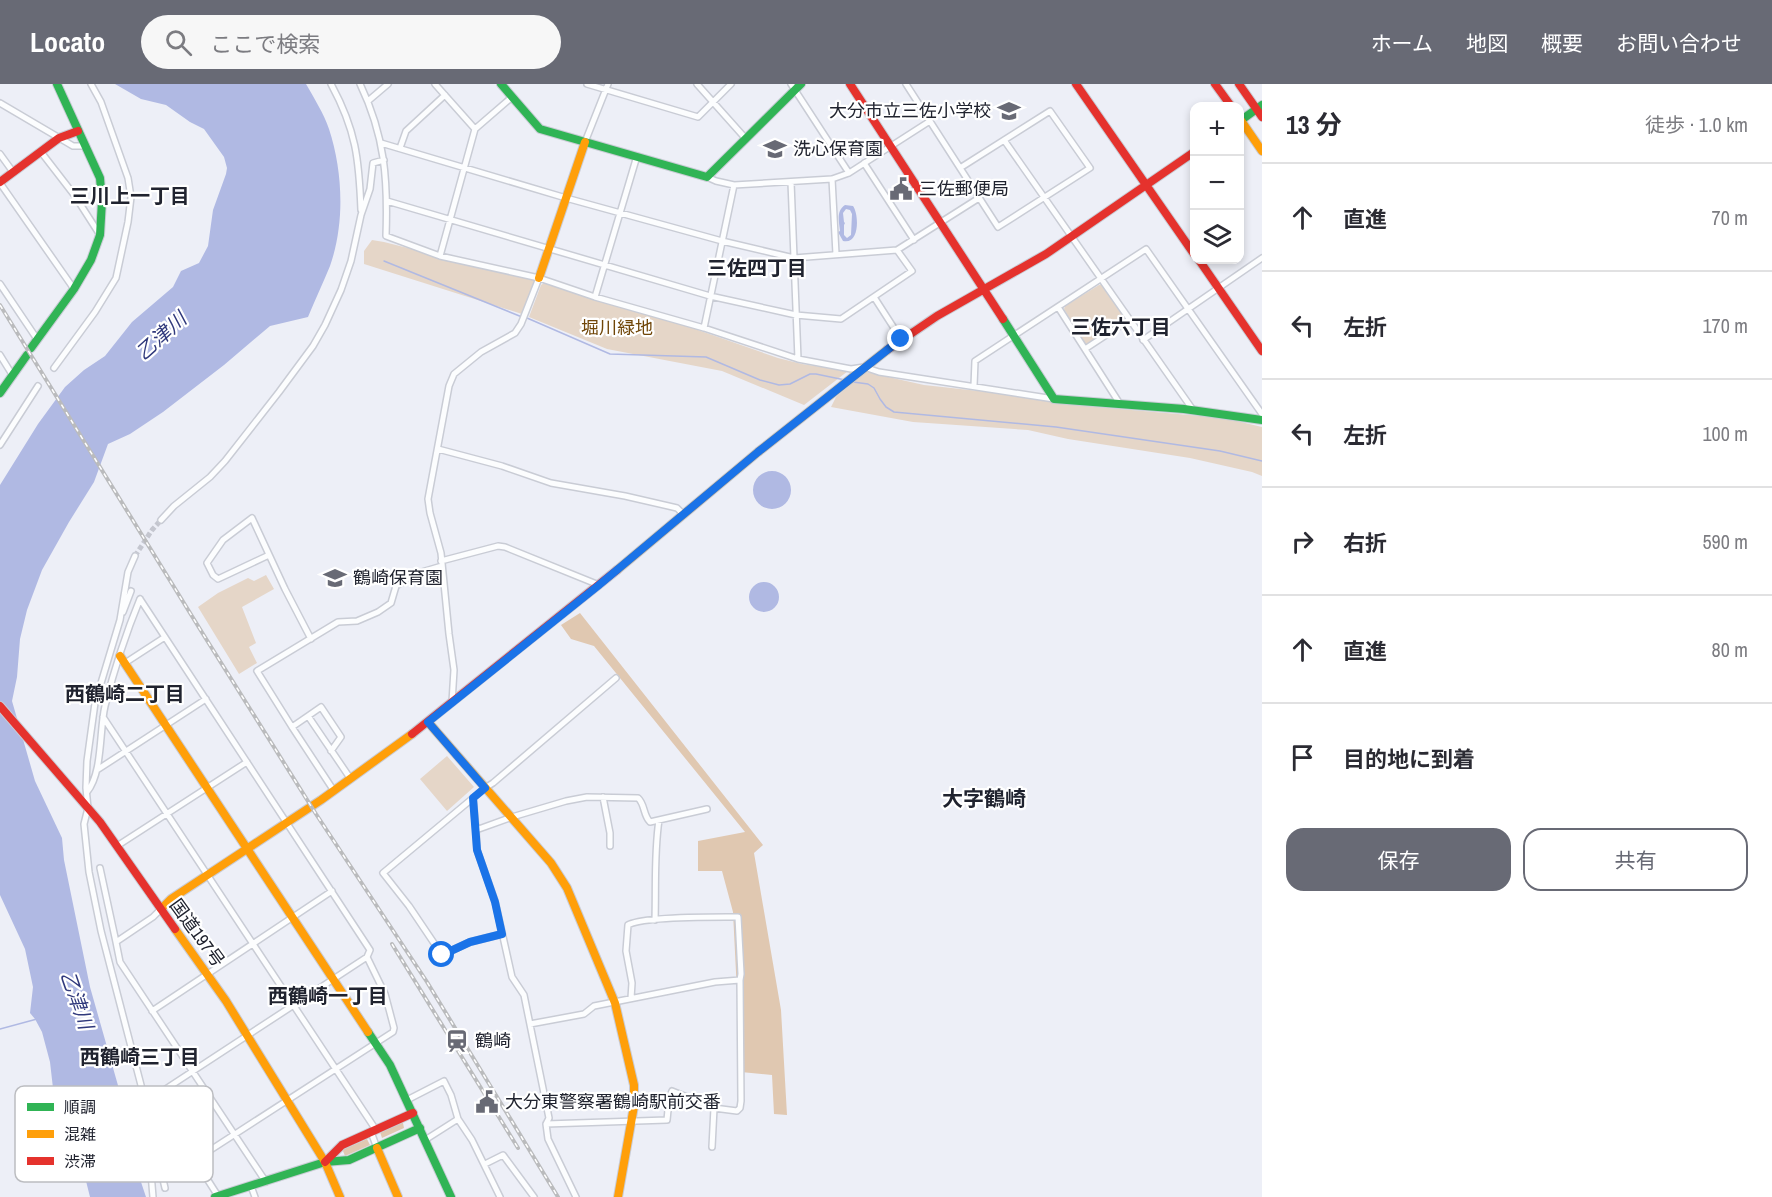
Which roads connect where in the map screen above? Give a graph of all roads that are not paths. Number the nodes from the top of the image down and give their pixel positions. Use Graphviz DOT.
graph roads {
  1 [pos="57,84"];
  2 [pos="91,84"];
  3 [pos="331,84"];
  4 [pos="360,84"];
  5 [pos="388,84"];
  6 [pos="435,84"];
  7 [pos="501,84"];
  8 [pos="587,84"];
  9 [pos="697,84"];
  10 [pos="731,84"];
  11 [pos="850,84"];
  12 [pos="906,84"];
  13 [pos="1076,84"];
  14 [pos="1215,84"];
  15 [pos="1239,84"];
  16 [pos="796,86"];
  17 [pos="606,87"];
  18 [pos="445,95"];
  19 [pos="512,97"];
  20 [pos="368,100"];
  21 [pos="713,102"];
  22 [pos="1228,102"];
  23 [pos="0,103"];
  24 [pos="1259,107"];
  25 [pos="1244,117"];
  26 [pos="1262,117"];
  27 [pos="930,121"];
  28 [pos="1244,126"];
  29 [pos="475,129"];
  30 [pos="78,131"];
  31 [pos="59,138"];
  32 [pos="746,139"];
  33 [pos="1004,140"];
  34 [pos="585,142"];
  35 [pos="381,143"];
  36 [pos="86,146"];
  37 [pos="890,146"];
  38 [pos="400,148"];
  39 [pos="40,152"];
  40 [pos="1262,152"];
  41 [pos="0,154"];
  42 [pos="1190,155"];
  43 [pos="637,156"];
  44 [pos="384,160"];
  45 [pos="864,163"];
  46 [pos="465,167"];
  47 [pos="960,168"];
  48 [pos="12,172"];
  49 [pos="849,173"];
  50 [pos="707,177"];
  51 [pos="832,179"];
  52 [pos="0,182"];
  53 [pos="791,182"];
  54 [pos="734,185"];
  55 [pos="1147,185"];
  56 [pos="1044,197"];
  57 [pos="566,198"];
  58 [pos="979,198"];
  59 [pos="387,201"];
  60 [pos="621,212"];
  61 [pos="361,215"];
  62 [pos="450,220"];
  63 [pos="940,223"];
  64 [pos="100,235"];
  65 [pos="1072,237"];
  66 [pos="914,240"];
  67 [pos="722,241"];
  68 [pos="549,248"];
  69 [pos="1190,248"];
  70 [pos="897,250"];
  71 [pos="836,254"];
  72 [pos="440,256"];
  73 [pos="794,258"];
  74 [pos="1262,258"];
  75 [pos="605,264"];
  76 [pos="1201,264"];
  77 [pos="539,278"];
  78 [pos="1101,279"];
  79 [pos="0,284"];
  80 [pos="1218,288"];
  81 [pos="74,289"];
  82 [pos="983,289"];
  83 [pos="710,296"];
  84 [pos="595,297"];
  85 [pos="874,297"];
  86 [pos="1058,307"];
  87 [pos="1188,309"];
  88 [pos="796,315"];
  89 [pos="1129,320"];
  90 [pos="704,328"];
  91 [pos="1013,336"];
  92 [pos="37,339"];
  93 [pos="901,339"];
  94 [pos="1143,340"];
  95 [pos="1085,349"];
  96 [pos="1262,351"];
  97 [pos="0,355"];
  98 [pos="798,359"];
  99 [pos="864,367"];
  100 [pos="54,368"];
  101 [pos="13,376"];
  102 [pos="38,386"];
  103 [pos="974,386"];
  104 [pos="0,393"];
  105 [pos="1054,399"];
  106 [pos="1120,404"];
  107 [pos="1193,410"];
  108 [pos="1262,414"];
  109 [pos="1262,420"];
  110 [pos="0,445"];
  111 [pos="438,449"];
  112 [pos="684,515"];
  113 [pos="161,520"];
  114 [pos="269,555"];
  115 [pos="135,556"];
  116 [pos="442,564"];
  117 [pos="599,585"];
  118 [pos="131,591"];
  119 [pos="120,620"];
  120 [pos="165,637"];
  121 [pos="311,639"];
  122 [pos="122,660"];
  123 [pos="616,678"];
  124 [pos="206,699"];
  125 [pos="452,702"];
  126 [pos="0,706"];
  127 [pos="308,716"];
  128 [pos="103,717"];
  129 [pos="428,722"];
  130 [pos="166,725"];
  131 [pos="292,727"];
  132 [pos="126,751"];
  133 [pos="332,751"];
  134 [pos="247,762"];
  135 [pos="97,770"];
  136 [pos="350,778"];
  137 [pos="207,788"];
  138 [pos="485,788"];
  139 [pos="334,791"];
  140 [pos="87,792"];
  141 [pos="603,797"];
  142 [pos="473,798"];
  143 [pos="88,808"];
  144 [pos="707,809"];
  145 [pos="167,814"];
  146 [pos="512,817"];
  147 [pos="659,820"];
  148 [pos="287,823"];
  149 [pos="476,830"];
  150 [pos="117,846"];
  151 [pos="610,846"];
  152 [pos="247,849"];
  153 [pos="100,868"];
  154 [pos="207,875"];
  155 [pos="332,891"];
  156 [pos="161,909"];
  157 [pos="293,917"];
  158 [pos="655,920"];
  159 [pos="502,934"];
  160 [pos="116,942"];
  161 [pos="253,944"];
  162 [pos="367,957"];
  163 [pos="208,974"];
  164 [pos="334,979"];
  165 [pos="740,980"];
  166 [pos="632,998"];
  167 [pos="615,1003"];
  168 [pos="294,1005"];
  169 [pos="152,1011"];
  170 [pos="530,1024"];
  171 [pos="248,1035"];
  172 [pos="376,1042"];
  173 [pos="336,1069"];
  174 [pos="193,1072"];
  175 [pos="141,1086"];
  176 [pos="171,1086"];
  177 [pos="202,1086"];
  178 [pos="288,1100"];
  179 [pos="407,1100"];
  180 [pos="213,1102"];
  181 [pos="714,1108"];
  182 [pos="413,1113"];
  183 [pos="458,1119"];
  184 [pos="631,1120"];
  185 [pos="546,1124"];
  186 [pos="420,1128"];
  187 [pos="374,1131"];
  188 [pos="234,1134"];
  189 [pos="425,1140"];
  190 [pos="712,1147"];
  191 [pos="213,1148"];
  192 [pos="377,1148"];
  193 [pos="325,1162"];
  194 [pos="484,1164"];
  195 [pos="152,1182"];
  196 [pos="164,1182"];
  197 [pos="208,1182"];
  198 [pos="266,1182"];
  199 [pos="251,1186"];
  200 [pos="165,1188"];
  201 [pos="153,1197"];
  202 [pos="217,1197"];
  203 [pos="255,1197"];
  204 [pos="340,1197"];
  205 [pos="398,1197"];
  206 [pos="451,1197"];
  207 [pos="500,1197"];
  208 [pos="534,1197"];
  209 [pos="576,1197"];
  210 [pos="618,1197"];
  1 -- 30 [label="main road"];
  2 -- 100 [label="street"];
  3 -- 61 [label="street"];
  4 -- 20 [label="street"];
  5 -- 20 [label="street"];
  6 -- 18 [label="street"];
  7 -- 19 [label="main road"];
  8 -- 17 [label="street"];
  9 -- 21 [label="street"];
  10 -- 21 [label="street"];
  11 -- 37 [label="main road"];
  12 -- 27 [label="street"];
  13 -- 55 [label="main road"];
  14 -- 22 [label="main road"];
  15 -- 24 [label="main road"];
  16 -- 32 [label="main road"];
  16 -- 49 [label="street"];
  17 -- 21 [label="street"];
  17 -- 34 [label="street"];
  18 -- 29 [label="street"];
  18 -- 38 [label="street"];
  19 -- 29 [label="street"];
  19 -- 34 [label="main road"];
  20 -- 35 [label="street"];
  21 -- 32 [label="street"];
  23 -- 31 [label="street"];
  24 -- 25 [label="main road"];
  24 -- 26 [label="main road"];
  27 -- 37 [label="street"];
  27 -- 47 [label="street"];
  28 -- 40 [label="main road"];
  29 -- 46 [label="street"];
  30 -- 31 [label="main road"];
  30 -- 36 [label="main road"];
  31 -- 36 [label="street"];
  31 -- 39 [label="main road"];
  32 -- 50 [label="main road"];
  33 -- 47 [label="street"];
  33 -- 56 [label="street"];
  33 -- 56 [label="street"];
  34 -- 43 [label="main road"];
  34 -- 57 [label="main road"];
  35 -- 38 [label="street"];
  35 -- 44 [label="street"];
  36 -- 64 [label="main road"];
  37 -- 45 [label="street"];
  37 -- 63 [label="main road"];
  38 -- 46 [label="street"];
  39 -- 48 [label="main road"];
  39 -- 64 [label="street"];
  41 -- 48 [label="street"];
  42 -- 55 [label="main road"];
  43 -- 50 [label="main road"];
  43 -- 60 [label="street"];
  44 -- 59 [label="street"];
  44 -- 61 [label="street"];
  45 -- 49 [label="street"];
  45 -- 66 [label="street"];
  46 -- 57 [label="street"];
  46 -- 62 [label="street"];
  47 -- 58 [label="street"];
  48 -- 52 [label="main road"];
  49 -- 51 [label="street"];
  50 -- 54 [label="street"];
  51 -- 53 [label="street"];
  51 -- 71 [label="street"];
  52 -- 81 [label="street"];
  53 -- 54 [label="street"];
  53 -- 73 [label="street"];
  54 -- 67 [label="street"];
  55 -- 65 [label="main road"];
  55 -- 69 [label="main road"];
  56 -- 58 [label="street"];
  56 -- 65 [label="street"];
  57 -- 60 [label="street"];
  57 -- 68 [label="main road"];
  58 -- 63 [label="street"];
  59 -- 62 [label="street"];
  59 -- 72 [label="street"];
  60 -- 67 [label="street"];
  60 -- 75 [label="street"];
  61 -- 113 [label="street"];
  62 -- 68 [label="street"];
  62 -- 72 [label="street"];
  63 -- 66 [label="street"];
  63 -- 82 [label="main road"];
  64 -- 81 [label="main road"];
  65 -- 78 [label="street"];
  65 -- 82 [label="main road"];
  66 -- 70 [label="street"];
  67 -- 73 [label="street"];
  67 -- 83 [label="street"];
  68 -- 75 [label="street"];
  68 -- 77 [label="main road"];
  70 -- 71 [label="street"];
  70 -- 85 [label="street"];
  71 -- 73 [label="street"];
  72 -- 77 [label="street"];
  73 -- 88 [label="street"];
  74 -- 80 [label="street"];
  75 -- 83 [label="street"];
  75 -- 84 [label="street"];
  76 -- 80 [label="main road"];
  77 -- 84 [label="street"];
  77 -- 111 [label="street"];
  78 -- 86 [label="street"];
  78 -- 87 [label="street"];
  78 -- 89 [label="street"];
  79 -- 92 [label="street"];
  80 -- 87 [label="street"];
  80 -- 96 [label="main road"];
  81 -- 92 [label="main road"];
  82 -- 91 [label="main road"];
  82 -- 93 [label="main road"];
  83 -- 88 [label="street"];
  83 -- 90 [label="street"];
  84 -- 90 [label="street"];
  85 -- 88 [label="street"];
  85 -- 93 [label="street"];
  86 -- 91 [label="street"];
  86 -- 95 [label="street"];
  87 -- 94 [label="street"];
  87 -- 108 [label="street"];
  88 -- 98 [label="street"];
  89 -- 94 [label="street"];
  89 -- 95 [label="street"];
  90 -- 98 [label="street"];
  91 -- 103 [label="street"];
  91 -- 105 [label="main road"];
  92 -- 101 [label="main road"];
  93 -- 99 [label="main road"];
  94 -- 107 [label="street"];
  95 -- 106 [label="street"];
  97 -- 101 [label="street"];
  98 -- 99 [label="street"];
  99 -- 103 [label="street"];
  99 -- 112 [label="main road"];
  101 -- 104 [label="main road"];
  102 -- 110 [label="street"];
  103 -- 105 [label="street"];
  105 -- 106 [label="main road"];
  106 -- 107 [label="main road"];
  107 -- 109 [label="main road"];
  111 -- 112 [label="street"];
  111 -- 116 [label="street"];
  112 -- 117 [label="main road"];
  114 -- 114 [label="street"];
  114 -- 121 [label="street"];
  115 -- 119 [label="street"];
  116 -- 117 [label="street"];
  116 -- 121 [label="street"];
  116 -- 125 [label="street"];
  117 -- 125 [label="main road"];
  118 -- 119 [label="street"];
  119 -- 140 [label="street"];
  120 -- 122 [label="street"];
  120 -- 122 [label="street"];
  120 -- 124 [label="street"];
  121 -- 131 [label="street"];
  122 -- 128 [label="street"];
  122 -- 130 [label="main road"];
  123 -- 138 [label="street"];
  124 -- 130 [label="street"];
  124 -- 134 [label="street"];
  125 -- 129 [label="main road"];
  126 -- 143 [label="main road, 国道197号"];
  127 -- 131 [label="street"];
  127 -- 133 [label="street"];
  127 -- 133 [label="street"];
  128 -- 132 [label="street"];
  128 -- 135 [label="street"];
  129 -- 136 [label="main road"];
  129 -- 138 [label="main road"];
  130 -- 132 [label="street"];
  130 -- 137 [label="main road"];
  131 -- 139 [label="street"];
  132 -- 135 [label="street"];
  132 -- 145 [label="street"];
  133 -- 136 [label="street"];
  134 -- 137 [label="street"];
  134 -- 148 [label="street"];
  135 -- 140 [label="street"];
  136 -- 139 [label="main road"];
  137 -- 145 [label="street"];
  137 -- 152 [label="main road"];
  138 -- 142 [label="street"];
  138 -- 146 [label="main road"];
  139 -- 148 [label="main road"];
  140 -- 143 [label="street"];
  141 -- 146 [label="street"];
  141 -- 147 [label="street"];
  141 -- 151 [label="street"];
  142 -- 149 [label="street"];
  142 -- 159 [label="street"];
  143 -- 150 [label="main road, 国道197号"];
  143 -- 175 [label="street"];
  144 -- 147 [label="street"];
  145 -- 150 [label="street"];
  145 -- 154 [label="street"];
  146 -- 149 [label="street"];
  146 -- 167 [label="main road"];
  147 -- 158 [label="street"];
  148 -- 152 [label="main road"];
  148 -- 155 [label="street"];
  149 -- 159 [label="street"];
  150 -- 156 [label="main road, 国道197号"];
  152 -- 154 [label="main road"];
  152 -- 157 [label="main road"];
  153 -- 160 [label="street"];
  154 -- 156 [label="main road"];
  154 -- 161 [label="street"];
  155 -- 157 [label="street"];
  155 -- 162 [label="street"];
  156 -- 160 [label="street"];
  156 -- 163 [label="main road, 国道197号"];
  157 -- 161 [label="street"];
  157 -- 164 [label="main road"];
  158 -- 165 [label="street"];
  158 -- 166 [label="street"];
  159 -- 170 [label="street"];
  160 -- 169 [label="street"];
  161 -- 163 [label="street"];
  161 -- 168 [label="street"];
  162 -- 164 [label="street"];
  162 -- 172 [label="street"];
  163 -- 169 [label="street"];
  163 -- 171 [label="main road, 国道197号"];
  164 -- 168 [label="street"];
  164 -- 172 [label="main road"];
  165 -- 166 [label="street"];
  165 -- 181 [label="street"];
  166 -- 167 [label="street"];
  167 -- 170 [label="street"];
  167 -- 184 [label="main road"];
  168 -- 171 [label="street"];
  168 -- 173 [label="street"];
  169 -- 174 [label="street"];
  170 -- 185 [label="street"];
  171 -- 174 [label="street"];
  171 -- 178 [label="main road, 国道197号"];
  172 -- 173 [label="street"];
  172 -- 179 [label="main road"];
  173 -- 178 [label="street"];
  173 -- 187 [label="street"];
  174 -- 176 [label="street"];
  174 -- 177 [label="street"];
  178 -- 188 [label="street"];
  178 -- 193 [label="main road, 国道197号"];
  179 -- 182 [label="main road"];
  179 -- 183 [label="street"];
  180 -- 188 [label="street"];
  181 -- 184 [label="street"];
  181 -- 190 [label="street"];
  182 -- 186 [label="main road"];
  182 -- 187 [label="main road"];
  183 -- 189 [label="street"];
  183 -- 194 [label="street"];
  184 -- 185 [label="street"];
  184 -- 210 [label="main road"];
  185 -- 209 [label="street"];
  186 -- 189 [label="main road"];
  186 -- 192 [label="main road"];
  187 -- 192 [label="street"];
  187 -- 193 [label="main road"];
  188 -- 191 [label="street"];
  188 -- 198 [label="street"];
  189 -- 206 [label="main road"];
  192 -- 193 [label="main road"];
  192 -- 205 [label="main road"];
  193 -- 198 [label="main road"];
  193 -- 204 [label="main road, 国道197号"];
  194 -- 207 [label="street"];
  194 -- 208 [label="street"];
  195 -- 201 [label="street"];
  196 -- 200 [label="street"];
  197 -- 202 [label="street"];
  198 -- 199 [label="main road"];
  199 -- 202 [label="main road"];
  199 -- 203 [label="street"];
}
